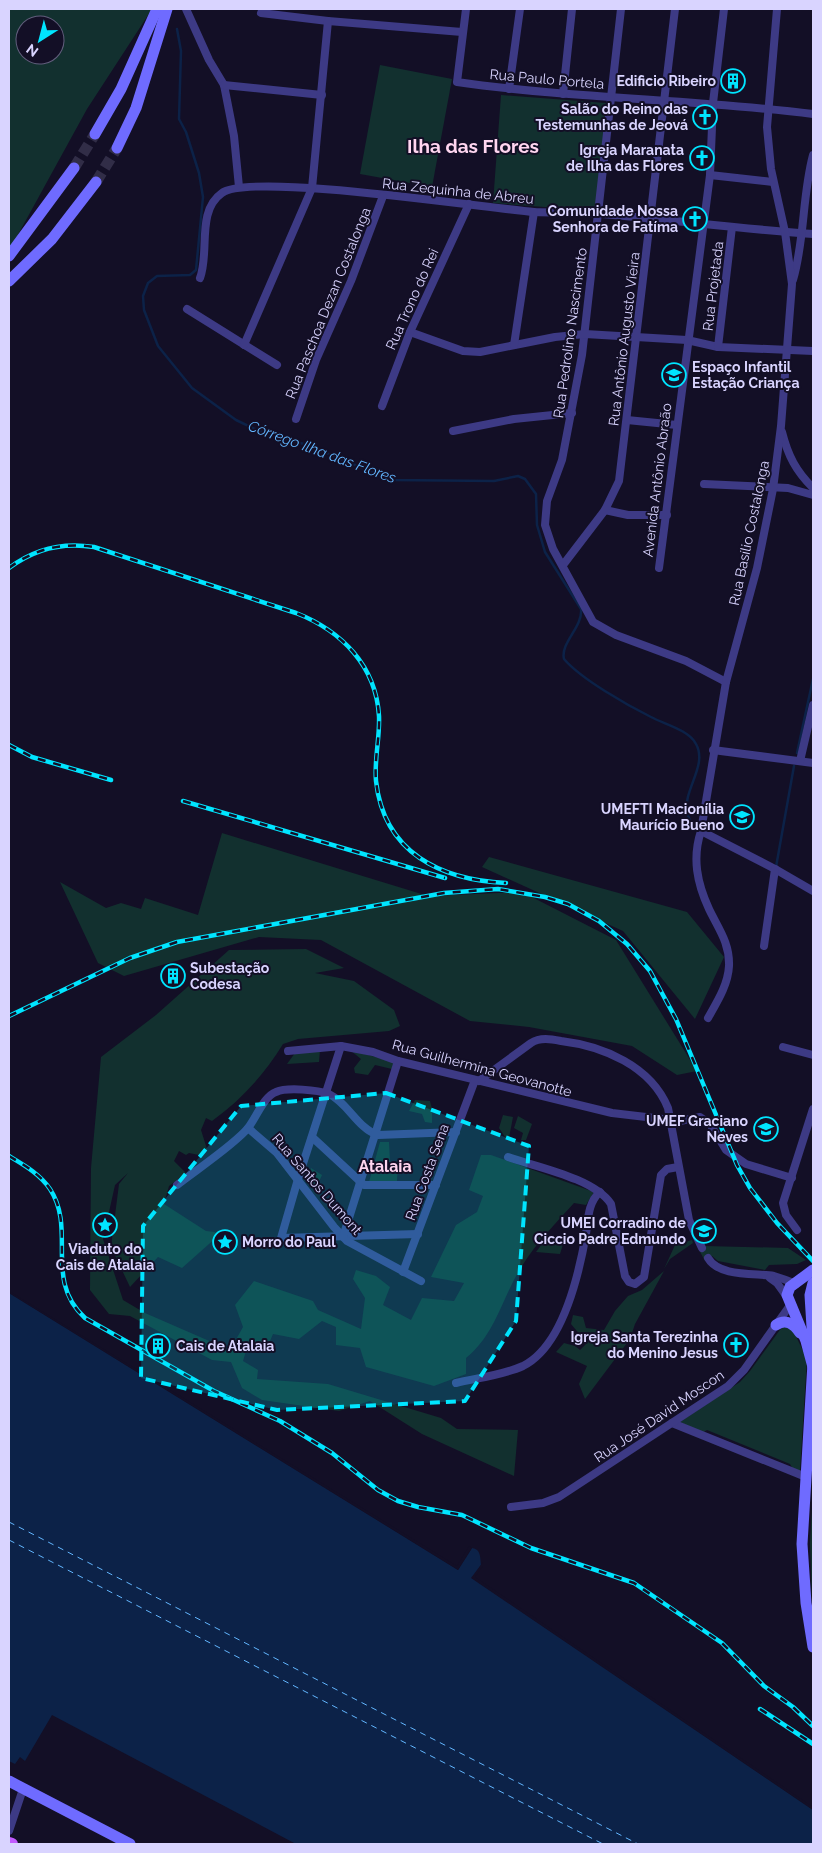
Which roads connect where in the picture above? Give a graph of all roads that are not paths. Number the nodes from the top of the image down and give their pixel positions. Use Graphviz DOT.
graph roads {
  1 [pos="157,9"];
  2 [pos="167,9"];
  3 [pos="186,9"];
  4 [pos="466,9"];
  5 [pos="520,9"];
  6 [pos="572,9"];
  7 [pos="621,9"];
  8 [pos="675,9"];
  9 [pos="724,9"];
  10 [pos="777,9"];
  11 [pos="262,11"];
  12 [pos="328,21"];
  13 [pos="462,32"];
  14 [pos="224,86"];
  15 [pos="509,89"];
  16 [pos="562,94"];
  17 [pos="322,95"];
  18 [pos="610,98"];
  19 [pos="662,100"];
  20 [pos="713,103"];
  21 [pos="767,109"];
  22 [pos="813,114"];
  23 [pos="95,134"];
  24 [pos="117,148"];
  25 [pos="813,155"];
  26 [pos="74,168"];
  27 [pos="710,175"];
  28 [pos="96,182"];
  29 [pos="773,182"];
  30 [pos="239,187"];
  31 [pos="312,188"];
  32 [pos="383,196"];
  33 [pos="469,204"];
  34 [pos="534,212"];
  35 [pos="599,214"];
  36 [pos="651,218"];
  37 [pos="704,224"];
  38 [pos="732,227"];
  39 [pos="785,232"];
  40 [pos="804,233"];
  41 [pos="813,234"];
  42 [pos="9,256"];
  43 [pos="200,278"];
  44 [pos="9,281"];
  45 [pos="792,284"];
  46 [pos="187,309"];
  47 [pos="410,332"];
  48 [pos="585,334"];
  49 [pos="636,336"];
  50 [pos="687,340"];
  51 [pos="244,345"];
  52 [pos="514,345"];
  53 [pos="718,347"];
  54 [pos="785,351"];
  55 [pos="813,351"];
  56 [pos="277,365"];
  57 [pos="382,406"];
  58 [pos="572,413"];
  59 [pos="296,420"];
  60 [pos="628,420"];
  61 [pos="677,425"];
  62 [pos="781,426"];
  63 [pos="453,432"];
  64 [pos="704,484"];
  65 [pos="773,488"];
  66 [pos="813,488"];
  67 [pos="813,495"];
  68 [pos="605,510"];
  69 [pos="667,515"];
  70 [pos="562,565"];
  71 [pos="659,568"];
  72 [pos="726,682"];
  73 [pos="813,705"];
  74 [pos="713,750"];
  75 [pos="800,761"];
  76 [pos="813,763"];
  77 [pos="701,832"];
  78 [pos="775,869"];
  79 [pos="813,891"];
  80 [pos="764,946"];
  81 [pos="708,1018"];
  82 [pos="341,1046"];
  83 [pos="783,1047"];
  84 [pos="288,1050"];
  85 [pos="813,1055"];
  86 [pos="398,1061"];
  87 [pos="477,1081"];
  88 [pos="326,1093"];
  89 [pos="813,1109"];
  90 [pos="670,1119"];
  91 [pos="248,1128"];
  92 [pos="456,1132"];
  93 [pos="375,1134"];
  94 [pos="312,1137"];
  95 [pos="508,1157"];
  96 [pos="678,1167"];
  97 [pos="792,1178"];
  98 [pos="298,1179"];
  99 [pos="360,1182"];
  100 [pos="177,1185"];
  101 [pos="436,1185"];
  102 [pos="600,1192"];
  103 [pos="797,1230"];
  104 [pos="418,1234"];
  105 [pos="343,1237"];
  106 [pos="702,1248"];
  107 [pos="708,1258"];
  108 [pos="813,1270"];
  109 [pos="403,1272"];
  110 [pos="766,1276"];
  111 [pos="421,1281"];
  112 [pos="813,1283"];
  113 [pos="796,1284"];
  114 [pos="810,1295"];
  115 [pos="789,1301"];
  116 [pos="776,1326"];
  117 [pos="810,1342"];
  118 [pos="813,1365"];
  119 [pos="456,1384"];
  120 [pos="672,1423"];
  121 [pos="806,1477"];
  122 [pos="511,1507"];
  123 [pos="813,1647"];
  124 [pos="9,1782"];
  125 [pos="22,1789"];
  126 [pos="9,1830"];
  127 [pos="130,1844"];
  1 -- 23 [label="main road"];
  2 -- 24 [label="main road"];
  3 -- 14 [label="street"];
  4 -- 13 [label="street"];
  5 -- 15 [label="street"];
  6 -- 16 [label="street"];
  7 -- 18 [label="street, Rua Pedrolino Nascimento"];
  8 -- 19 [label="street, Rua Antônio Augusto Vieira"];
  9 -- 20 [label="street, Avenida Antônio Abraão"];
  10 -- 21 [label="street, Rua Basílio Costalonga"];
  11 -- 12 [label="street"];
  12 -- 13 [label="street"];
  12 -- 17 [label="street"];
  13 -- 15 [label="street, Rua Paulo Portela"];
  14 -- 17 [label="street"];
  14 -- 30 [label="street"];
  15 -- 16 [label="street, Rua Paulo Portela"];
  16 -- 18 [label="street, Rua Paulo Portela"];
  17 -- 31 [label="street"];
  18 -- 19 [label="street, Rua Paulo Portela"];
  18 -- 35 [label="street, Rua Pedrolino Nascimento"];
  19 -- 20 [label="street, Rua Paulo Portela"];
  19 -- 36 [label="street, Rua Antônio Augusto Vieira"];
  20 -- 21 [label="street, Rua Paulo Portela"];
  20 -- 27 [label="street, Avenida Antônio Abraão"];
  21 -- 22 [label="street, Rua Paulo Portela"];
  21 -- 29 [label="street, Rua Basílio Costalonga"];
  25 -- 40 [label="street"];
  26 -- 42 [label="main road"];
  27 -- 29 [label="street"];
  27 -- 37 [label="street, Avenida Antônio Abraão"];
  28 -- 44 [label="main road"];
  29 -- 39 [label="street, Rua Basílio Costalonga"];
  30 -- 31 [label="street, Rua Zequinha de Abreu"];
  30 -- 43 [label="street, Rua Zequinha de Abreu"];
  31 -- 32 [label="street, Rua Zequinha de Abreu"];
  31 -- 51 [label="street"];
  32 -- 33 [label="street, Rua Zequinha de Abreu"];
  32 -- 59 [label="street, Rua Paschoa Dezan Costalonga"];
  33 -- 34 [label="street, Rua Zequinha de Abreu"];
  33 -- 47 [label="street, Rua Trono do Rei"];
  34 -- 35 [label="street, Rua Zequinha de Abreu"];
  34 -- 52 [label="street"];
  35 -- 36 [label="street, Rua Zequinha de Abreu"];
  35 -- 48 [label="street, Rua Pedrolino Nascimento"];
  36 -- 37 [label="street, Rua Zequinha de Abreu"];
  36 -- 49 [label="street, Rua Antônio Augusto Vieira"];
  37 -- 38 [label="street, Rua Zequinha de Abreu"];
  37 -- 50 [label="street, Avenida Antônio Abraão"];
  38 -- 39 [label="street, Rua Zequinha de Abreu"];
  38 -- 53 [label="street, Rua Projetada"];
  39 -- 40 [label="street, Rua Zequinha de Abreu"];
  39 -- 45 [label="street, Rua Basílio Costalonga"];
  40 -- 41 [label="street, Rua Zequinha de Abreu"];
  40 -- 45 [label="street"];
  45 -- 54 [label="street, Rua Basílio Costalonga"];
  46 -- 51 [label="street"];
  47 -- 52 [label="street"];
  47 -- 57 [label="street, Rua Trono do Rei"];
  48 -- 49 [label="street"];
  48 -- 52 [label="street"];
  48 -- 58 [label="street, Rua Pedrolino Nascimento"];
  49 -- 50 [label="street"];
  49 -- 60 [label="street, Rua Antônio Augusto Vieira"];
  50 -- 53 [label="street"];
  50 -- 61 [label="street, Avenida Antônio Abraão"];
  51 -- 56 [label="street"];
  53 -- 54 [label="street"];
  54 -- 55 [label="street"];
  54 -- 62 [label="street, Rua Basílio Costalonga"];
  58 -- 63 [label="street"];
  58 -- 70 [label="street, Rua Pedrolino Nascimento"];
  60 -- 61 [label="street"];
  60 -- 68 [label="street, Rua Antônio Augusto Vieira"];
  61 -- 69 [label="street, Avenida Antônio Abraão"];
  62 -- 65 [label="street, Rua Basílio Costalonga"];
  62 -- 66 [label="street"];
  64 -- 65 [label="street"];
  65 -- 67 [label="street"];
  65 -- 72 [label="street, Rua Basílio Costalonga"];
  68 -- 69 [label="street"];
  68 -- 70 [label="street, Rua Antônio Augusto Vieira"];
  69 -- 71 [label="street, Avenida Antônio Abraão"];
  70 -- 72 [label="street, Rua Pedrolino Nascimento"];
  72 -- 74 [label="street, Rua Basílio Costalonga"];
  73 -- 75 [label="street"];
  74 -- 75 [label="street"];
  74 -- 77 [label="street, Rua Basílio Costalonga"];
  75 -- 76 [label="street"];
  77 -- 78 [label="street"];
  77 -- 81 [label="street, Rua Basílio Costalonga"];
  78 -- 79 [label="street"];
  78 -- 80 [label="street"];
  82 -- 84 [label="street, Rua Guilhermina Geovanotte"];
  82 -- 86 [label="street, Rua Guilhermina Geovanotte"];
  82 -- 88 [label="street"];
  83 -- 85 [label="street"];
  86 -- 87 [label="street, Rua Guilhermina Geovanotte"];
  86 -- 93 [label="street"];
  87 -- 90 [label="street, Rua Guilhermina Geovanotte"];
  87 -- 90 [label="street"];
  87 -- 92 [label="street, Rua Costa Sena"];
  88 -- 91 [label="street"];
  88 -- 93 [label="street"];
  88 -- 94 [label="street"];
  89 -- 97 [label="street"];
  90 -- 96 [label="street"];
  90 -- 97 [label="street, Rua Guilhermina Geovanotte"];
  91 -- 98 [label="street, Rua Santos Dumont"];
  91 -- 100 [label="street"];
  92 -- 93 [label="street"];
  92 -- 101 [label="street, Rua Costa Sena"];
  93 -- 99 [label="street"];
  94 -- 98 [label="street"];
  94 -- 99 [label="street"];
  95 -- 102 [label="street"];
  96 -- 102 [label="street"];
  96 -- 106 [label="street"];
  97 -- 103 [label="street"];
  98 -- 105 [label="street, Rua Santos Dumont"];
  98 -- 105 [label="street"];
  99 -- 101 [label="street"];
  99 -- 105 [label="street"];
  101 -- 104 [label="street, Rua Costa Sena"];
  102 -- 119 [label="street"];
  104 -- 105 [label="street"];
  104 -- 109 [label="street, Rua Costa Sena"];
  105 -- 109 [label="street, Rua Santos Dumont"];
  107 -- 110 [label="street"];
  108 -- 113 [label="main road"];
  109 -- 111 [label="street, Rua Santos Dumont"];
  110 -- 113 [label="street"];
  110 -- 115 [label="street"];
  112 -- 114 [label="main road"];
  113 -- 114 [label="main road"];
  113 -- 115 [label="main road"];
  114 -- 115 [label="main road"];
  114 -- 117 [label="main road"];
  115 -- 116 [label="street, Rua José David Moscon"];
  115 -- 117 [label="main road"];
  116 -- 117 [label="main road"];
  116 -- 120 [label="street, Rua José David Moscon"];
  117 -- 118 [label="main road"];
  118 -- 121 [label="main road"];
  120 -- 121 [label="street"];
  120 -- 122 [label="street, Rua José David Moscon"];
  121 -- 123 [label="main road"];
  124 -- 125 [label="main road"];
  125 -- 126 [label="street"];
  125 -- 127 [label="main road"];
}
